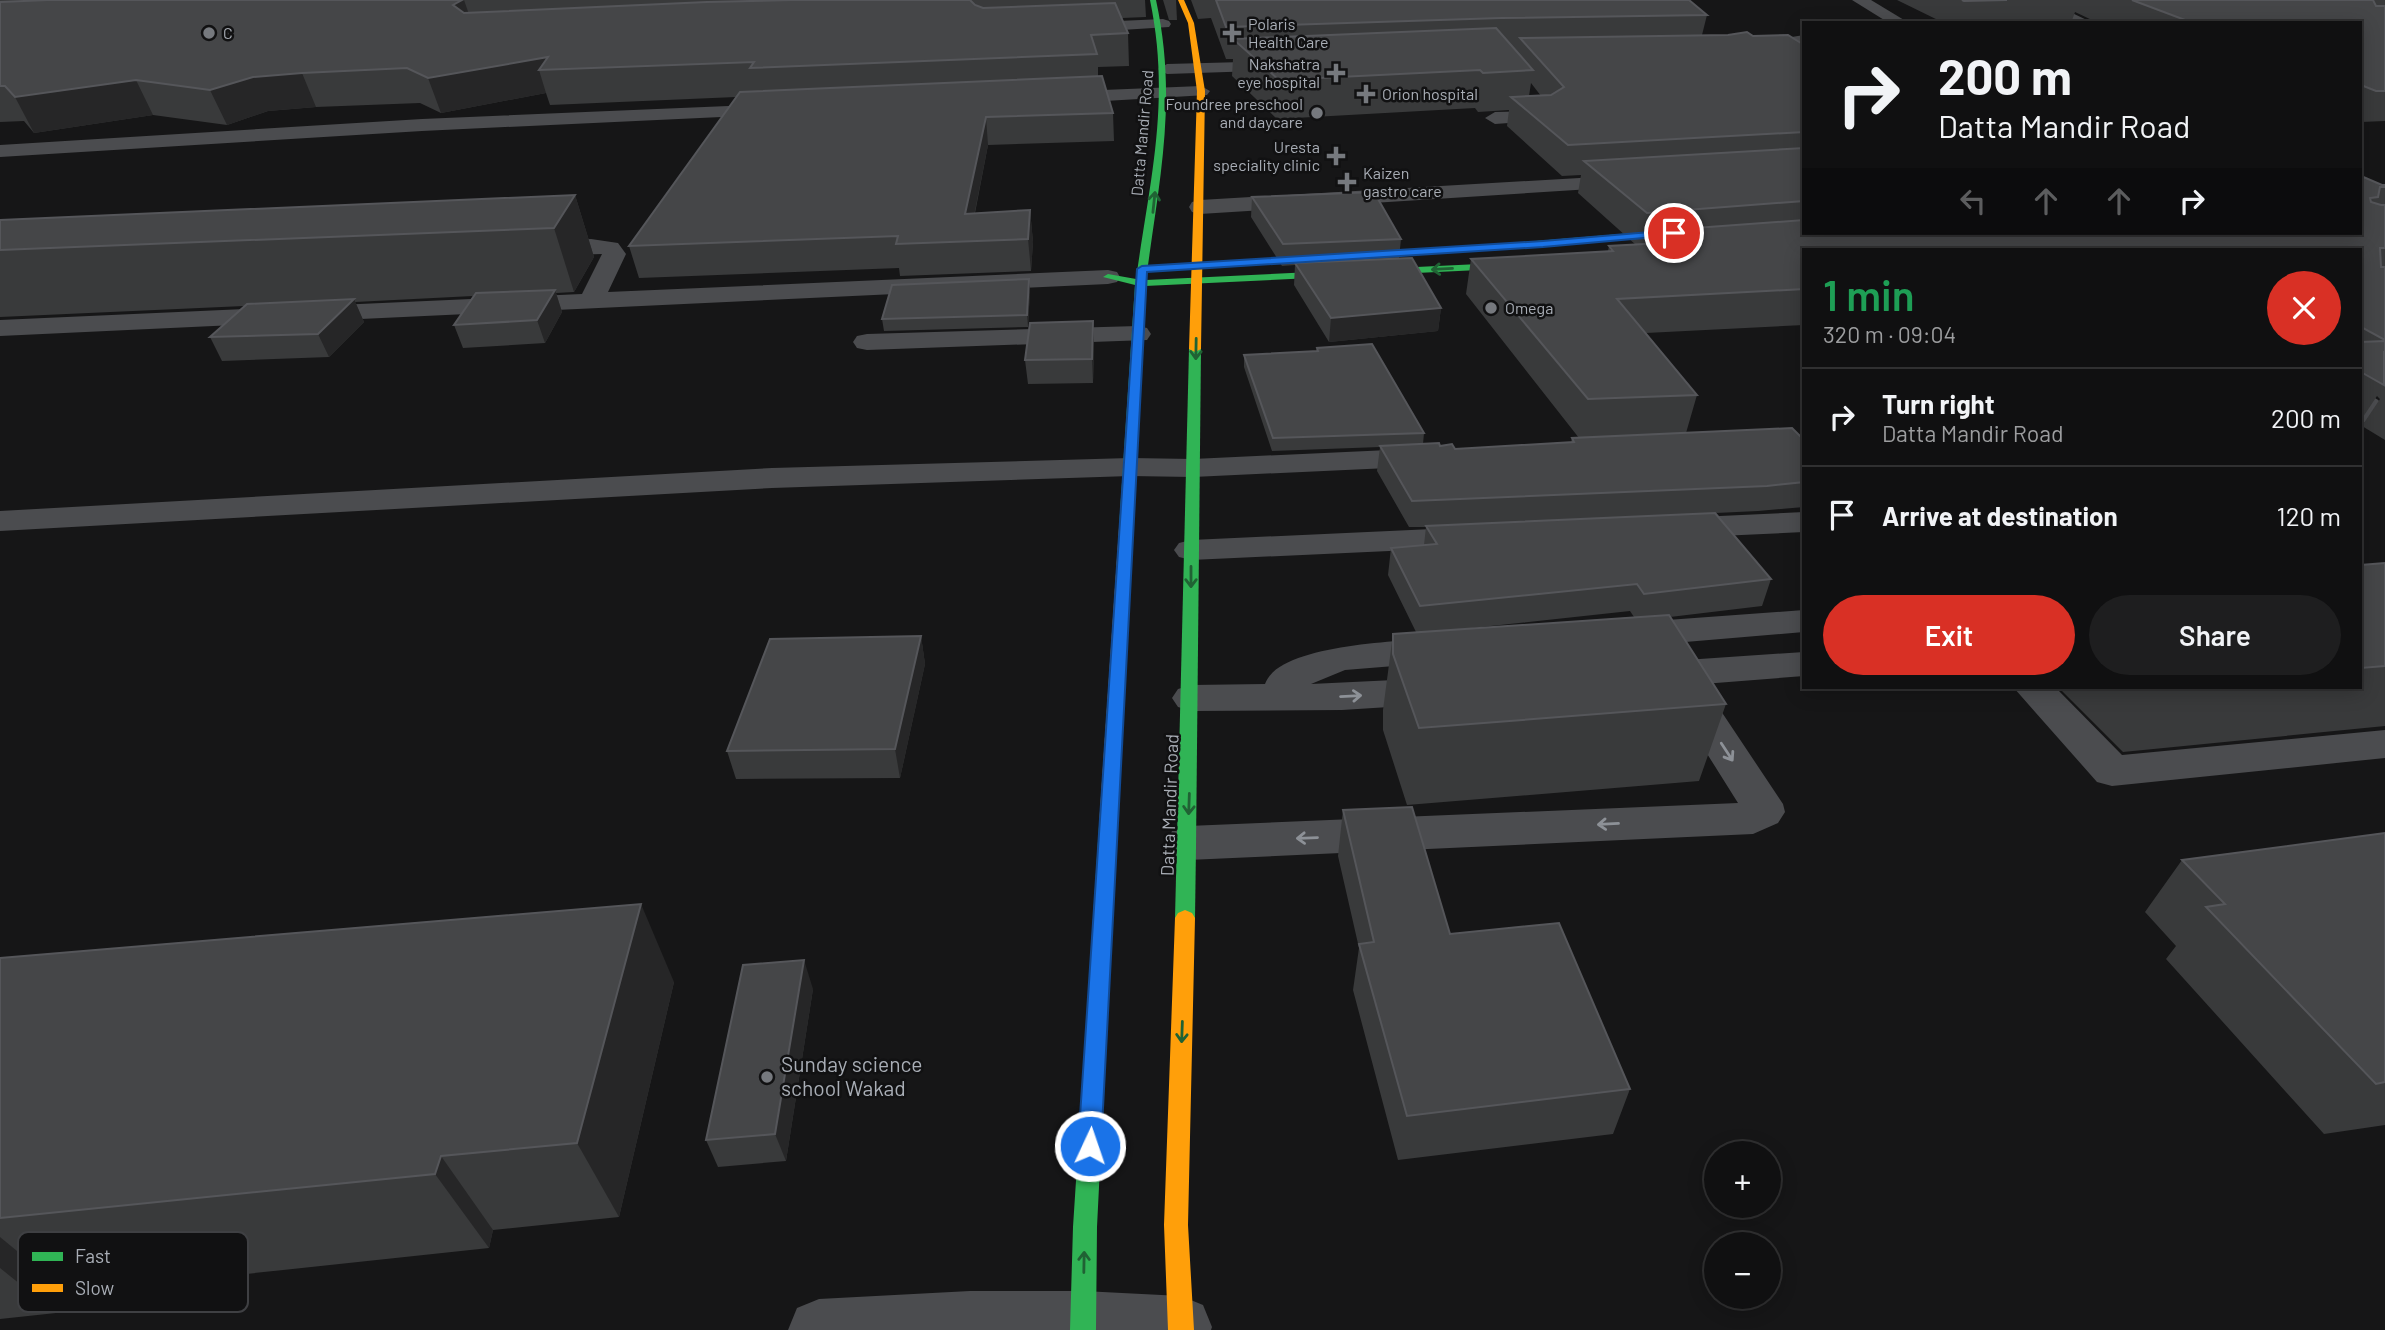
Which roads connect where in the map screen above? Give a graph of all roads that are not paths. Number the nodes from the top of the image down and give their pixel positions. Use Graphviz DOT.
graph roads {
  1 [pos="1153,0"];
  2 [pos="1181,0"];
  3 [pos="1860,0"];
  4 [pos="2032,0"];
  5 [pos="1897,21"];
  6 [pos="2080,21"];
  7 [pos="1163,29"];
  8 [pos="1058,33"];
  9 [pos="1802,40"];
  10 [pos="1721,54"];
  11 [pos="1307,65"];
  12 [pos="1167,69"];
  13 [pos="1198,69"];
  14 [pos="1522,87"];
  15 [pos="1201,91"];
  16 [pos="1166,94"];
  17 [pos="1041,99"];
  18 [pos="793,110"];
  19 [pos="1495,118"];
  20 [pos="0,152"];
  21 [pos="1654,179"];
  22 [pos="1200,208"];
  23 [pos="1694,231"];
  24 [pos="1473,249"];
  25 [pos="509,250"];
  26 [pos="1335,257"];
  27 [pos="1532,264"];
  28 [pos="1197,273"];
  29 [pos="1142,276"];
  30 [pos="1108,277"];
  31 [pos="591,301"];
  32 [pos="0,328"];
  33 [pos="1138,334"];
  34 [pos="867,342"];
  35 [pos="2362,402"];
  36 [pos="2362,415"];
  37 [pos="1457,456"];
  38 [pos="1129,467"];
  39 [pos="1193,468"];
  40 [pos="0,521"];
  41 [pos="1802,522"];
  42 [pos="1651,529"];
  43 [pos="1512,535"];
  44 [pos="1191,550"];
  45 [pos="1802,621"];
  46 [pos="1596,638"];
  47 [pos="1485,647"];
  48 [pos="1802,664"];
  49 [pos="1677,674"];
  50 [pos="1622,678"];
  51 [pos="1471,688"];
  52 [pos="2036,689"];
  53 [pos="1283,697"];
  54 [pos="1192,698"];
  55 [pos="2385,744"];
  56 [pos="1188,843"];
  57 [pos="1083,1326"];
  58 [pos="1181,1328"];
  59 [pos="819,1330"];
  1 -- 7 [label="main road, Datta Mandir Road"];
  2 -- 13 [label="main road, Datta Mandir Road"];
  3 -- 5 [label="street"];
  4 -- 6 [label="street"];
  7 -- 8 [label="street"];
  7 -- 12 [label="main road, Datta Mandir Road"];
  9 -- 10 [label="street"];
  11 -- 13 [label="street"];
  12 -- 13 [label="street"];
  12 -- 16 [label="main road, Datta Mandir Road"];
  13 -- 15 [label="main road, Datta Mandir Road"];
  14 -- 19 [label="street"];
  15 -- 16 [label="street"];
  15 -- 22 [label="main road, Datta Mandir Road"];
  16 -- 17 [label="street"];
  29 -- 16 [label="main road, Datta Mandir Road, one-way"];
  18 -- 20 [label="street"];
  21 -- 22 [label="street"];
  22 -- 28 [label="main road, Datta Mandir Road"];
  23 -- 24 [label="main road"];
  25 -- 31 [label="street"];
  26 -- 28 [label="main road"];
  27 -- 28 [label="main road, one-way"];
  28 -- 29 [label="main road"];
  28 -- 39 [label="main road, Datta Mandir Road, one-way"];
  29 -- 30 [label="main road"];
  29 -- 33 [label="main road, Datta Mandir Road"];
  30 -- 31 [label="street"];
  31 -- 32 [label="street"];
  33 -- 34 [label="street"];
  33 -- 38 [label="main road, Datta Mandir Road"];
  35 -- 36 [label="street"];
  37 -- 39 [label="street"];
  38 -- 39 [label="street"];
  38 -- 40 [label="street"];
  57 -- 38 [label="main road, Datta Mandir Road, one-way"];
  39 -- 44 [label="main road, Datta Mandir Road"];
  41 -- 42 [label="street"];
  43 -- 44 [label="street"];
  44 -- 54 [label="main road, Datta Mandir Road, one-way"];
  45 -- 46 [label="street"];
  47 -- 53 [label="street"];
  48 -- 49 [label="street"];
  49 -- 50 [label="street"];
  49 -- 56 [label="street, one-way"];
  53 -- 51 [label="street, one-way"];
  52 -- 55 [label="street"];
  53 -- 54 [label="street"];
  54 -- 56 [label="main road, Datta Mandir Road, one-way"];
  56 -- 58 [label="main road, Datta Mandir Road, one-way"];
  57 -- 58 [label="street"];
  57 -- 59 [label="street"];
}
